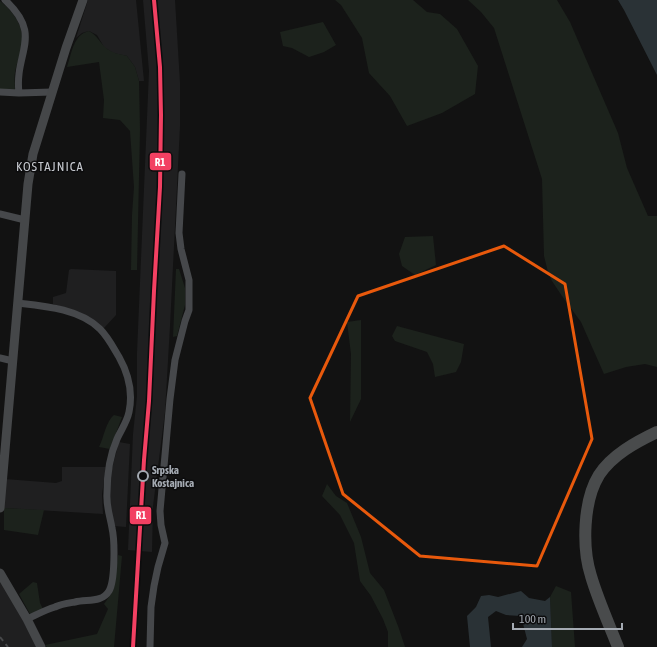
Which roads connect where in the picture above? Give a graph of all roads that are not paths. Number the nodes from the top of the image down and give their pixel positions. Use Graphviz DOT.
graph roads {
  1 [pos="5,0"];
  2 [pos="83,0"];
  3 [pos="0,92"];
  4 [pos="52,92"];
  5 [pos="19,93"];
  6 [pos="182,174"];
  7 [pos="0,214"];
  8 [pos="25,220"];
  9 [pos="18,303"];
  10 [pos="0,358"];
  11 [pos="13,361"];
  12 [pos="657,432"];
  13 [pos="0,508"];
  14 [pos="0,572"];
  15 [pos="27,619"];
  16 [pos="41,647"];
  17 [pos="150,647"];
  18 [pos="618,647"];
  1 -- 5 [label="street"];
  2 -- 4 [label="main road"];
  3 -- 5 [label="street"];
  4 -- 5 [label="street"];
  4 -- 8 [label="main road"];
  6 -- 17 [label="street"];
  7 -- 8 [label="street"];
  8 -- 9 [label="main road"];
  9 -- 11 [label="main road"];
  9 -- 15 [label="street"];
  10 -- 11 [label="street"];
  11 -- 13 [label="main road"];
  12 -- 18 [label="highway"];
  14 -- 15 [label="main road"];
  15 -- 16 [label="main road"];
}
